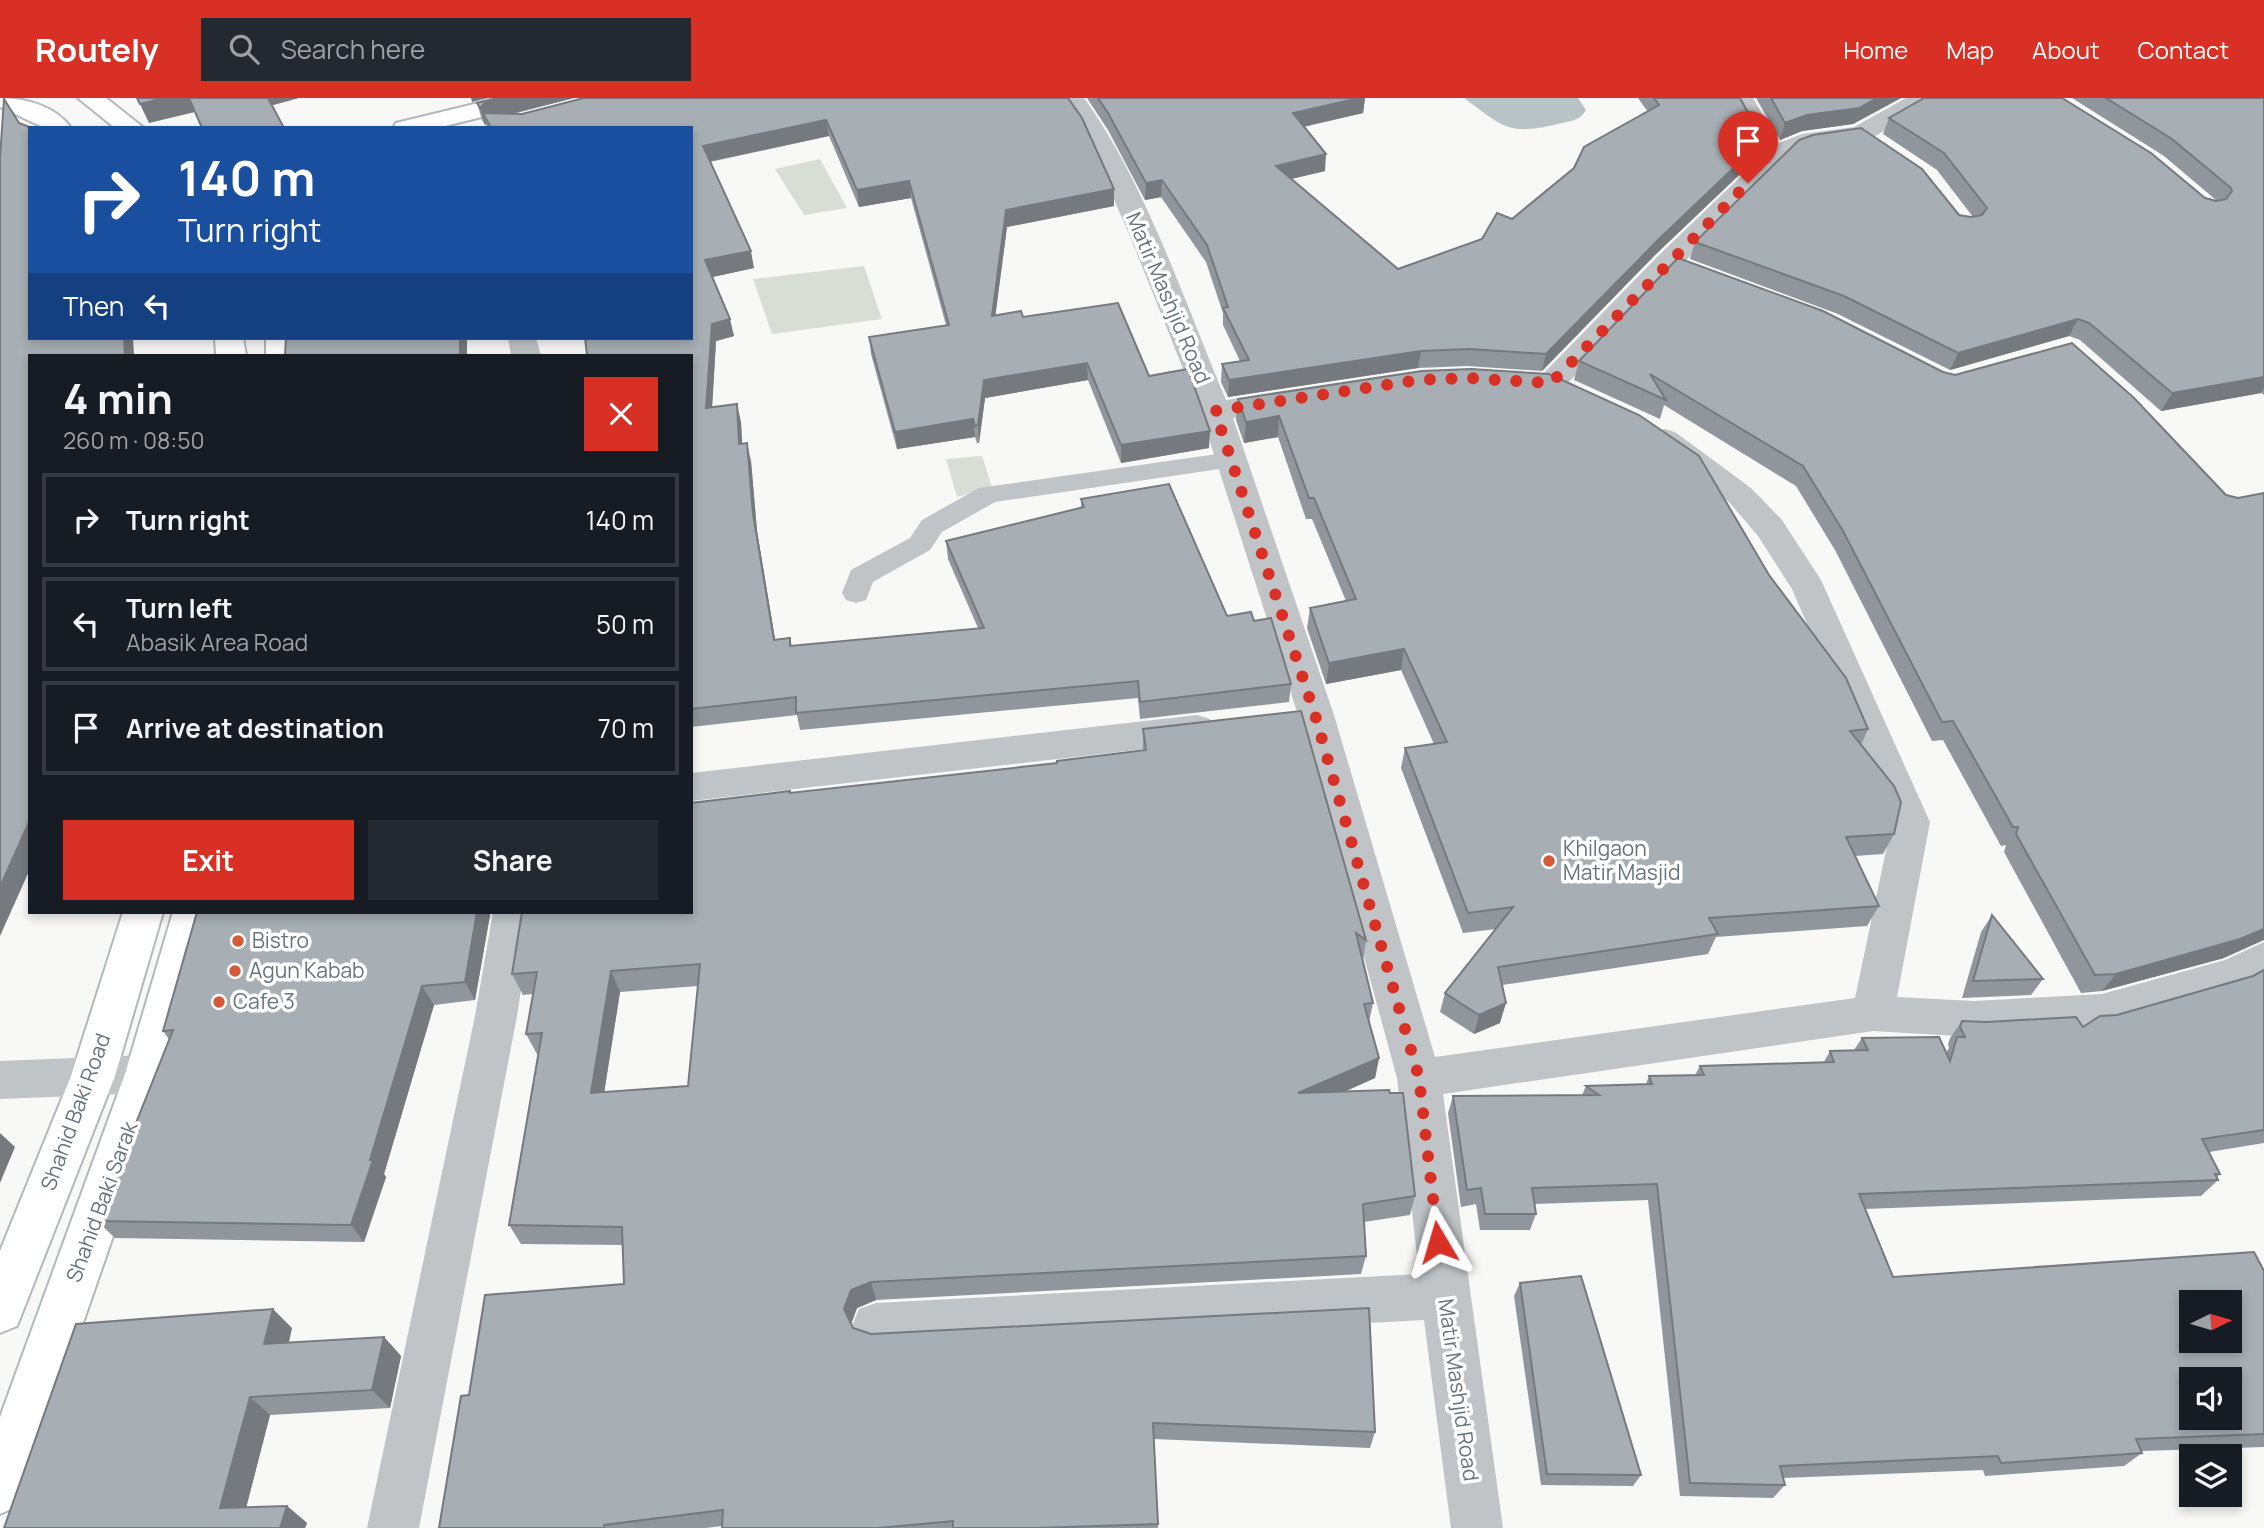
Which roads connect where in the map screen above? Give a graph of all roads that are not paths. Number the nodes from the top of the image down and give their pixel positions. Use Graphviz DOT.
graph roads {
  1 [pos="0,98"];
  2 [pos="90,98"];
  3 [pos="530,98"];
  4 [pos="1072,98"];
  5 [pos="1741,98"];
  6 [pos="1924,98"];
  7 [pos="551,114"];
  8 [pos="57,126"];
  9 [pos="129,126"];
  10 [pos="413,126"];
  11 [pos="506,126"];
  12 [pos="1775,158"];
  13 [pos="1515,381"];
  14 [pos="1551,383"];
  15 [pos="1323,394"];
  16 [pos="1585,399"];
  17 [pos="1215,411"];
  18 [pos="1632,421"];
  19 [pos="1231,460"];
  20 [pos="856,593"];
  21 [pos="1232,724"];
  22 [pos="693,787"];
  23 [pos="142,914"];
  24 [pos="192,914"];
  25 [pos="513,914"];
  26 [pos="2264,959"];
  27 [pos="1873,1013"];
  28 [pos="147,1074"];
  29 [pos="93,1076"];
  30 [pos="1419,1078"];
  31 [pos="0,1080"];
  32 [pos="1445,1296"];
  33 [pos="0,1310"];
  34 [pos="876,1326"];
  35 [pos="0,1488"];
  36 [pos="393,1528"];
  37 [pos="1477,1528"];
  1 -- 8 [label="street"];
  2 -- 9 [label="street"];
  3 -- 10 [label="street"];
  4 -- 17 [label="street, Matir Mashjid Road"];
  5 -- 12 [label="street"];
  6 -- 12 [label="street"];
  7 -- 11 [label="street"];
  12 -- 14 [label="street"];
  13 -- 14 [label="street"];
  14 -- 16 [label="street"];
  15 -- 17 [label="street"];
  17 -- 19 [label="street, Matir Mashjid Road"];
  18 -- 27 [label="street"];
  19 -- 20 [label="lane"];
  19 -- 30 [label="street, Matir Mashjid Road"];
  21 -- 22 [label="street"];
  23 -- 29 [label="street, Shahid Baki Road"];
  24 -- 28 [label="street, Shahid Baki Sarak"];
  25 -- 36 [label="street"];
  26 -- 27 [label="street"];
  27 -- 30 [label="street"];
  28 -- 29 [label="street"];
  28 -- 35 [label="street, Shahid Baki Sarak"];
  29 -- 31 [label="street"];
  29 -- 33 [label="street, Shahid Baki Road"];
  30 -- 32 [label="street, Matir Mashjid Road"];
  32 -- 34 [label="street"];
  32 -- 37 [label="street, Matir Mashjid Road"];
}
